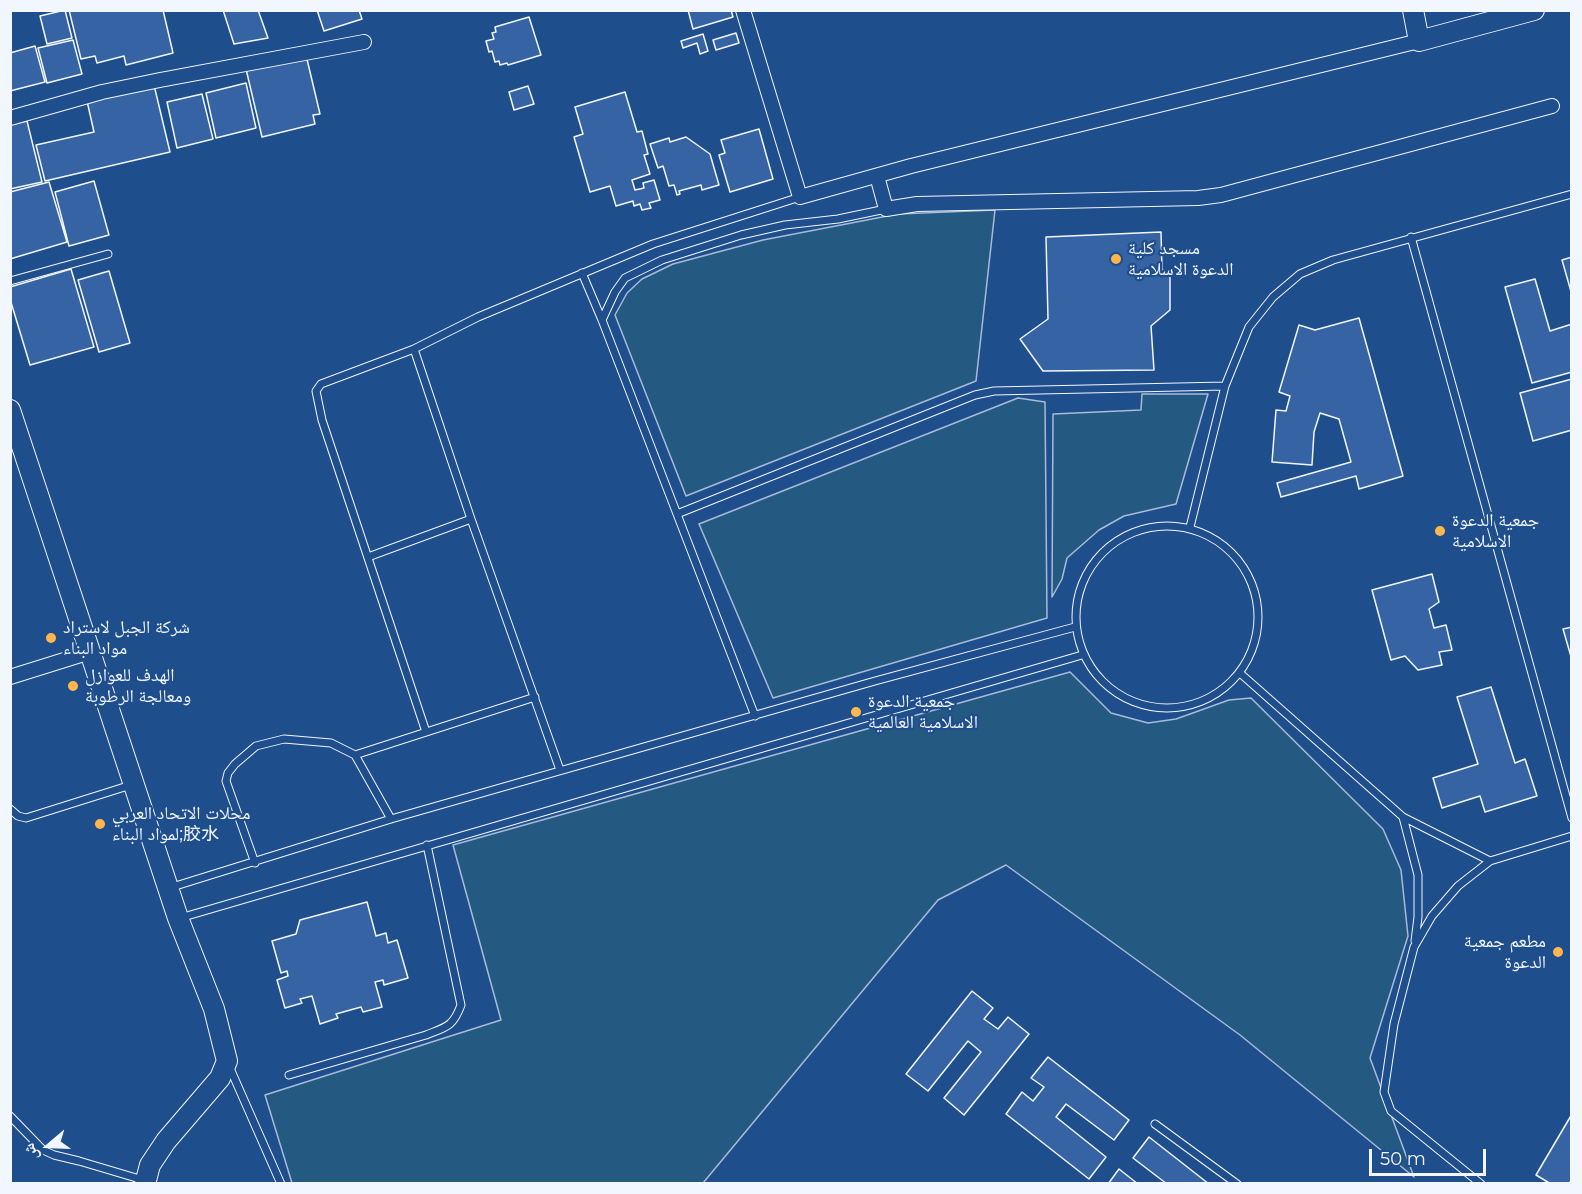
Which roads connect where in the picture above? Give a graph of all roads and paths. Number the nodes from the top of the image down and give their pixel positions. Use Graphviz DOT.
graph roads {
  1 [pos="743,10"];
  2 [pos="1413,10"];
  3 [pos="1534,10"];
  4 [pos="1419,41"];
  5 [pos="364,42"];
  6 [pos="1552,106"];
  7 [pos="10,118"];
  8 [pos="877,176"];
  9 [pos="1572,194"];
  10 [pos="800,196"];
  11 [pos="886,209"];
  12 [pos="1411,237"];
  13 [pos="108,254"];
  14 [pos="582,273"];
  15 [pos="10,281"];
  16 [pos="602,320"];
  17 [pos="414,349"];
  18 [pos="1225,386"];
  19 [pos="10,410"];
  20 [pos="677,514"];
  21 [pos="471,519"];
  22 [pos="1190,526"];
  23 [pos="368,557"];
  24 [pos="1075,627"];
  25 [pos="90,652"];
  26 [pos="1082,655"];
  27 [pos="1241,674"];
  28 [pos="10,676"];
  29 [pos="535,697"];
  30 [pos="755,716"];
  31 [pos="426,732"];
  32 [pos="355,755"];
  33 [pos="560,770"];
  34 [pos="134,785"];
  35 [pos="10,809"];
  36 [pos="1402,817"];
  37 [pos="1572,818"];
  38 [pos="391,819"];
  39 [pos="1572,836"];
  40 [pos="427,845"];
  41 [pos="1490,861"];
  42 [pos="255,863"];
  43 [pos="169,888"];
  44 [pos="178,918"];
  45 [pos="1414,947"];
  46 [pos="228,1064"];
  47 [pos="289,1075"];
  48 [pos="10,1116"];
  49 [pos="1155,1124"];
  50 [pos="145,1182"];
  51 [pos="281,1184"];
  52 [pos="1237,1184"];
  53 [pos="1481,1184"];
  1 -- 10 [label="street"];
  2 -- 4 [label="street"];
  3 -- 4 [label="street"];
  4 -- 8 [label="street"];
  5 -- 7 [label="street"];
  6 -- 11 [label="street"];
  8 -- 10 [label="street"];
  8 -- 11 [label="street"];
  9 -- 12 [label="lane"];
  10 -- 14 [label="lane"];
  11 -- 16 [label="lane"];
  12 -- 18 [label="lane"];
  12 -- 37 [label="lane"];
  13 -- 15 [label="lane"];
  14 -- 16 [label="lane"];
  14 -- 17 [label="lane"];
  16 -- 20 [label="lane"];
  17 -- 21 [label="lane"];
  17 -- 23 [label="lane"];
  18 -- 20 [label="lane"];
  18 -- 22 [label="lane"];
  19 -- 25 [label="street"];
  20 -- 30 [label="lane"];
  21 -- 23 [label="lane"];
  21 -- 29 [label="lane"];
  22 -- 24 [label="lane"];
  22 -- 27 [label="lane"];
  23 -- 31 [label="lane"];
  24 -- 26 [label="lane"];
  24 -- 30 [label="lane"];
  25 -- 28 [label="street"];
  25 -- 34 [label="street"];
  26 -- 27 [label="lane"];
  26 -- 40 [label="lane"];
  27 -- 36 [label="lane"];
  29 -- 31 [label="lane"];
  29 -- 33 [label="lane"];
  30 -- 33 [label="lane"];
  31 -- 32 [label="lane"];
  32 -- 38 [label="lane"];
  32 -- 42 [label="lane"];
  33 -- 38 [label="lane"];
  34 -- 35 [label="lane"];
  34 -- 43 [label="street"];
  36 -- 41 [label="lane"];
  36 -- 45 [label="lane"];
  38 -- 42 [label="lane"];
  39 -- 41 [label="lane"];
  40 -- 44 [label="lane"];
  40 -- 47 [label="lane"];
  41 -- 45 [label="lane"];
  42 -- 43 [label="lane"];
  43 -- 44 [label="street"];
  44 -- 46 [label="street"];
  45 -- 53 [label="lane"];
  46 -- 50 [label="street"];
  46 -- 51 [label="lane"];
  48 -- 50 [label="lane"];
  49 -- 52 [label="lane"];
}
